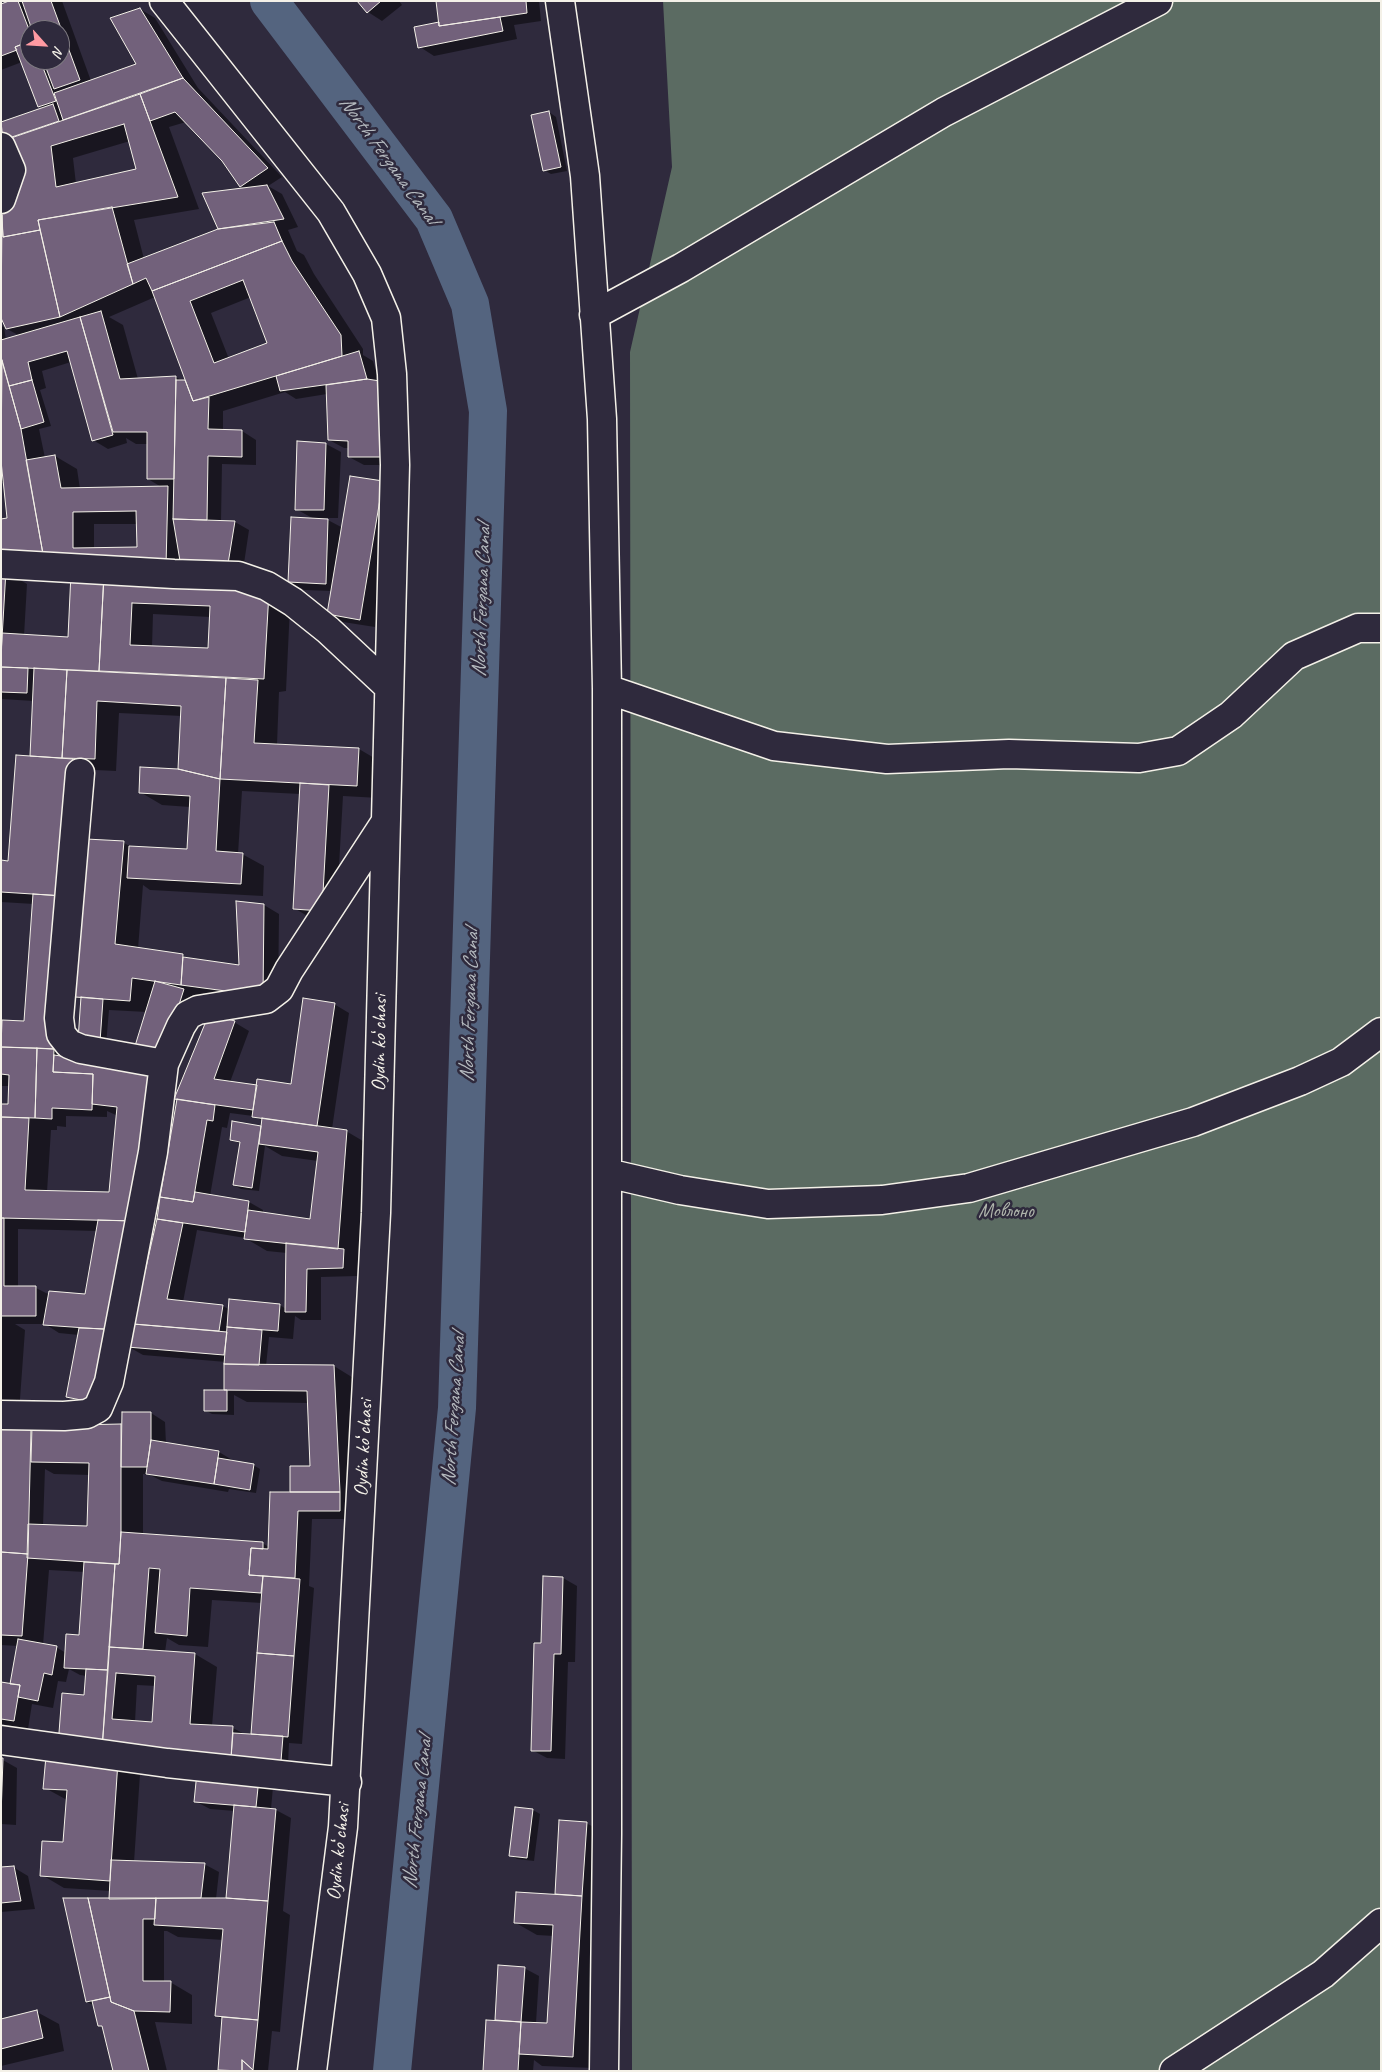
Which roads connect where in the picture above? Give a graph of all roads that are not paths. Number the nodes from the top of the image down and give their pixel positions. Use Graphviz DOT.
graph roads {
  1 [pos="164,1"];
  2 [pos="560,1"];
  3 [pos="1158,1"];
  4 [pos="1,147"];
  5 [pos="1,199"];
  6 [pos="594,316"];
  7 [pos="1,564"];
  8 [pos="1381,628"];
  9 [pos="389,686"];
  10 [pos="607,689"];
  11 [pos="80,773"];
  12 [pos="385,823"];
  13 [pos="1381,1032"];
  14 [pos="164,1064"];
  15 [pos="607,1173"];
  16 [pos="1,1415"];
  17 [pos="1,1740"];
  18 [pos="347,1782"];
  19 [pos="1381,1923"];
  20 [pos="312,2071"];
  21 [pos="604,2071"];
  22 [pos="1174,2071"];
  1 -- 9 [label="street, Oydin koʻchasi"];
  2 -- 6 [label="street"];
  3 -- 6 [label="street"];
  4 -- 5 [label="street"];
  6 -- 10 [label="street"];
  7 -- 9 [label="street"];
  8 -- 10 [label="street"];
  9 -- 12 [label="street, Oydin koʻchasi"];
  10 -- 15 [label="street"];
  11 -- 14 [label="street"];
  12 -- 14 [label="street"];
  12 -- 18 [label="street, Oydin koʻchasi"];
  13 -- 15 [label="street"];
  14 -- 16 [label="street"];
  15 -- 21 [label="street"];
  17 -- 18 [label="street"];
  18 -- 20 [label="street, Oydin koʻchasi"];
  19 -- 22 [label="street"];
}
